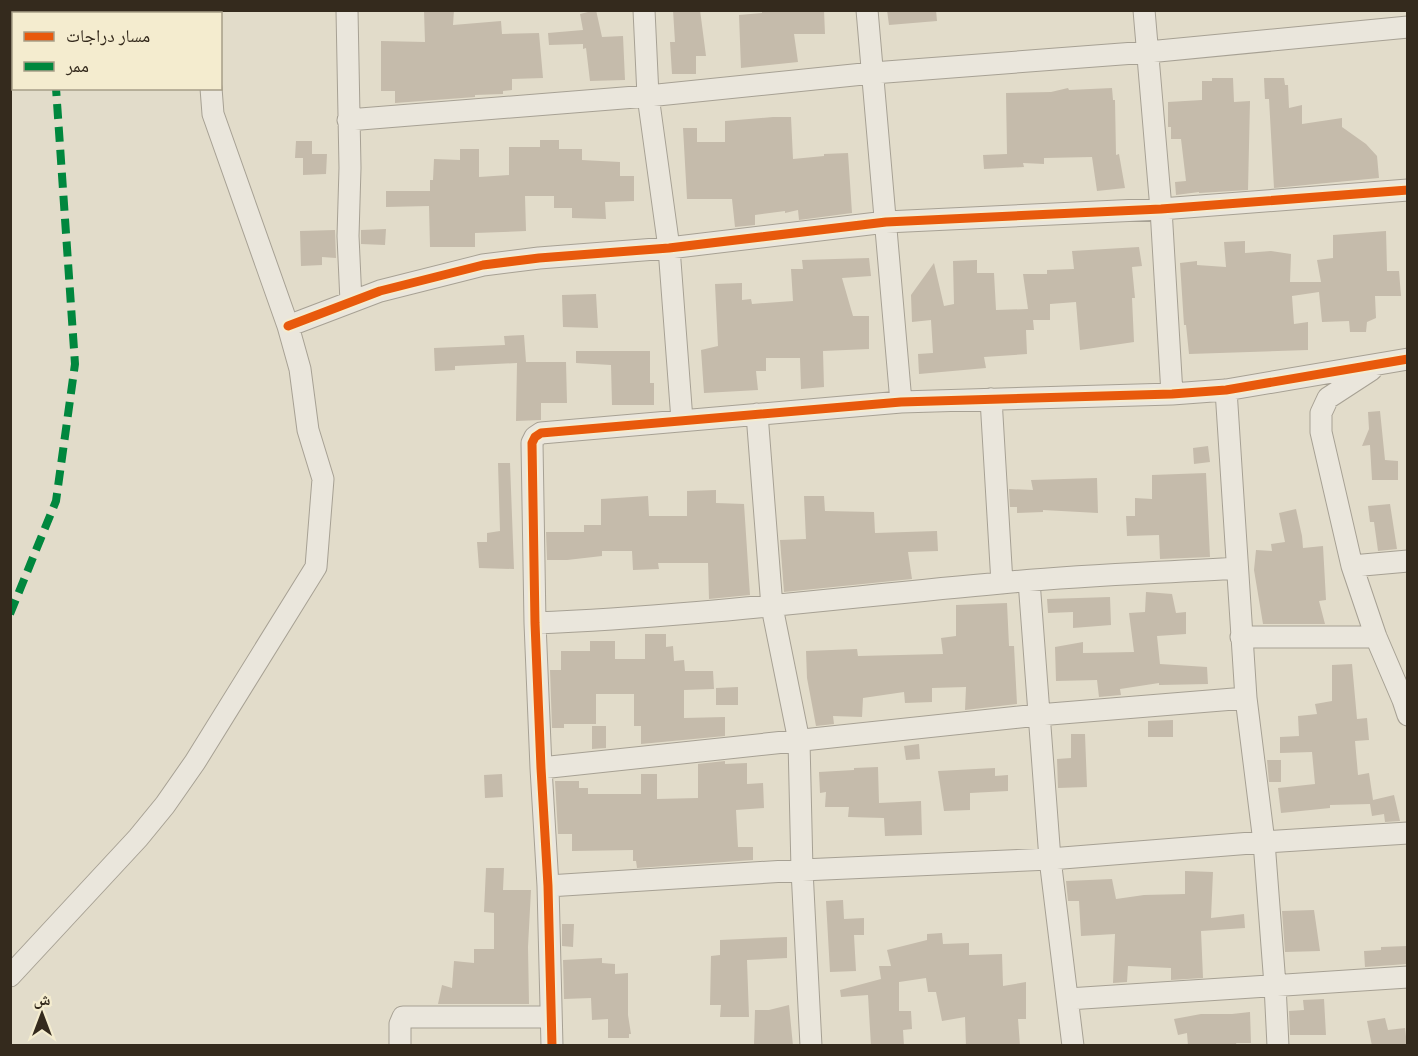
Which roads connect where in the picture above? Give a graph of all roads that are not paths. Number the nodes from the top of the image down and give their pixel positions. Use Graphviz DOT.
graph roads {
  1 [pos="347,10"];
  2 [pos="644,10"];
  3 [pos="867,10"];
  4 [pos="1144,10"];
  5 [pos="1407,27"];
  6 [pos="1148,52"];
  7 [pos="873,74"];
  8 [pos="211,90"];
  9 [pos="648,96"];
  10 [pos="348,120"];
  11 [pos="1407,190"];
  12 [pos="1161,209"];
  13 [pos="886,222"];
  14 [pos="669,248"];
  15 [pos="351,302"];
  16 [pos="288,326"];
  17 [pos="1407,359"];
  18 [pos="1379,365"];
  19 [pos="1226,390"];
  20 [pos="1172,394"];
  21 [pos="991,399"];
  22 [pos="901,402"];
  23 [pos="757,414"];
  24 [pos="682,420"];
  25 [pos="1407,561"];
  26 [pos="1352,566"];
  27 [pos="1237,568"];
  28 [pos="1029,581"];
  29 [pos="1002,583"];
  30 [pos="772,607"];
  31 [pos="535,623"];
  32 [pos="1241,637"];
  33 [pos="1376,637"];
  34 [pos="1246,698"];
  35 [pos="1406,705"];
  36 [pos="1038,715"];
  37 [pos="799,741"];
  38 [pos="541,768"];
  39 [pos="1407,833"];
  40 [pos="1264,842"];
  41 [pos="1050,859"];
  42 [pos="802,870"];
  43 [pos="548,886"];
  44 [pos="10,976"];
  45 [pos="1407,977"];
  46 [pos="1275,985"];
  47 [pos="1068,999"];
  48 [pos="551,1017"];
  49 [pos="400,1046"];
  50 [pos="552,1046"];
  51 [pos="811,1046"];
  52 [pos="1072,1046"];
  53 [pos="1278,1046"];
  1 -- 10 [label="street"];
  2 -- 9 [label="street"];
  3 -- 7 [label="street"];
  4 -- 6 [label="street"];
  5 -- 6 [label="street"];
  6 -- 7 [label="street"];
  6 -- 12 [label="street"];
  7 -- 9 [label="street"];
  7 -- 13 [label="street"];
  8 -- 16 [label="street"];
  9 -- 10 [label="street"];
  9 -- 14 [label="street"];
  10 -- 15 [label="street"];
  11 -- 12 [label="street"];
  12 -- 13 [label="street"];
  12 -- 20 [label="street"];
  13 -- 14 [label="street"];
  13 -- 22 [label="street"];
  14 -- 15 [label="street"];
  14 -- 24 [label="street"];
  15 -- 16 [label="street"];
  16 -- 44 [label="street"];
  17 -- 18 [label="street"];
  18 -- 19 [label="street"];
  18 -- 26 [label="street"];
  19 -- 20 [label="street"];
  19 -- 27 [label="street"];
  20 -- 21 [label="street"];
  21 -- 22 [label="street"];
  21 -- 29 [label="street"];
  22 -- 23 [label="street"];
  23 -- 24 [label="street"];
  23 -- 30 [label="street"];
  24 -- 31 [label="street"];
  25 -- 26 [label="street"];
  26 -- 33 [label="street"];
  27 -- 28 [label="street"];
  27 -- 32 [label="street"];
  28 -- 29 [label="street"];
  28 -- 36 [label="street"];
  29 -- 30 [label="street"];
  30 -- 31 [label="street"];
  30 -- 37 [label="street"];
  31 -- 38 [label="street"];
  32 -- 33 [label="street"];
  32 -- 34 [label="street"];
  33 -- 35 [label="street"];
  34 -- 36 [label="street"];
  34 -- 40 [label="street"];
  36 -- 37 [label="street"];
  36 -- 41 [label="street"];
  37 -- 38 [label="street"];
  37 -- 42 [label="street"];
  38 -- 43 [label="street"];
  39 -- 40 [label="street"];
  40 -- 41 [label="street"];
  40 -- 46 [label="street"];
  41 -- 42 [label="street"];
  41 -- 47 [label="street"];
  42 -- 43 [label="street"];
  42 -- 51 [label="street"];
  43 -- 48 [label="street"];
  45 -- 46 [label="street"];
  46 -- 47 [label="street"];
  46 -- 53 [label="street"];
  47 -- 52 [label="street"];
  48 -- 49 [label="street"];
  48 -- 50 [label="street"];
}
